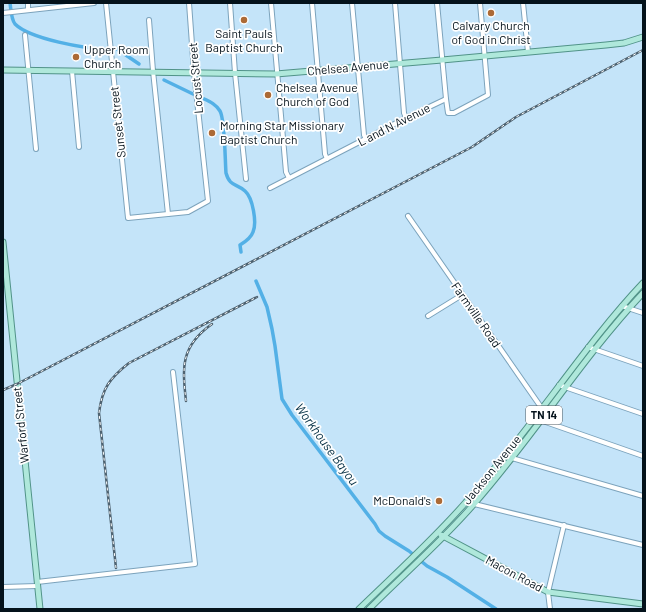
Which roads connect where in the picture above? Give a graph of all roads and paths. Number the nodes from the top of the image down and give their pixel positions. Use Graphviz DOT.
graph roads {
  1 [pos="28,3"];
  2 [pos="94,3"];
  3 [pos="106,3"];
  4 [pos="189,3"];
  5 [pos="230,3"];
  6 [pos="271,3"];
  7 [pos="312,3"];
  8 [pos="352,3"];
  9 [pos="395,3"];
  10 [pos="437,3"];
  11 [pos="480,3"];
  12 [pos="523,3"];
  13 [pos="70,4"];
  14 [pos="28,10"];
  15 [pos="3,13"];
  16 [pos="149,20"];
  17 [pos="25,35"];
  18 [pos="643,37"];
  19 [pos="528,52"];
  20 [pos="484,56"];
  21 [pos="442,60"];
  22 [pos="400,64"];
  23 [pos="358,68"];
  24 [pos="3,70"];
  25 [pos="29,71"];
  26 [pos="72,71"];
  27 [pos="112,71"];
  28 [pos="153,71"];
  29 [pos="317,71"];
  30 [pos="194,72"];
  31 [pos="235,73"];
  32 [pos="276,74"];
  33 [pos="446,99"];
  34 [pos="406,118"];
  35 [pos="366,139"];
  36 [pos="79,147"];
  37 [pos="36,149"];
  38 [pos="327,159"];
  39 [pos="289,178"];
  40 [pos="246,179"];
  41 [pos="270,188"];
  42 [pos="168,214"];
  43 [pos="408,216"];
  44 [pos="3,242"];
  45 [pos="643,283"];
  46 [pos="643,293"];
  47 [pos="462,295"];
  48 [pos="622,306"];
  49 [pos="629,308"];
  50 [pos="643,313"];
  51 [pos="428,316"];
  52 [pos="588,347"];
  53 [pos="595,349"];
  54 [pos="643,366"];
  55 [pos="173,372"];
  56 [pos="559,385"];
  57 [pos="566,387"];
  58 [pos="541,408"];
  59 [pos="546,413"];
  60 [pos="643,414"];
  61 [pos="535,416"];
  62 [pos="540,420"];
  63 [pos="505,456"];
  64 [pos="643,456"];
  65 [pos="512,457"];
  66 [pos="643,496"];
  67 [pos="466,502"];
  68 [pos="474,504"];
  69 [pos="564,525"];
  70 [pos="438,532"];
  71 [pos="443,536"];
  72 [pos="643,545"];
  73 [pos="37,584"];
  74 [pos="3,587"];
  75 [pos="548,592"];
  76 [pos="643,604"];
  77 [pos="40,609"];
  78 [pos="359,609"];
  79 [pos="369,609"];
  80 [pos="550,609"];
  1 -- 14 [label="street"];
  2 -- 13 [label="street"];
  3 -- 27 [label="street, Sunset Street"];
  4 -- 30 [label="street, Locust Street"];
  5 -- 31 [label="street"];
  6 -- 32 [label="street"];
  7 -- 29 [label="street"];
  8 -- 23 [label="street"];
  9 -- 22 [label="street"];
  10 -- 21 [label="street"];
  11 -- 20 [label="street"];
  12 -- 19 [label="street"];
  13 -- 14 [label="street"];
  14 -- 15 [label="street"];
  16 -- 28 [label="street"];
  17 -- 25 [label="street"];
  18 -- 19 [label="main road, Chelsea Avenue"];
  19 -- 20 [label="main road, Chelsea Avenue"];
  20 -- 21 [label="main road, Chelsea Avenue"];
  20 -- 33 [label="street, L and N Avenue"];
  21 -- 22 [label="main road, Chelsea Avenue"];
  21 -- 33 [label="street"];
  22 -- 23 [label="main road, Chelsea Avenue"];
  22 -- 34 [label="street"];
  23 -- 29 [label="main road, Chelsea Avenue"];
  23 -- 35 [label="street"];
  24 -- 25 [label="main road, Chelsea Avenue"];
  25 -- 26 [label="main road, Chelsea Avenue"];
  25 -- 37 [label="street"];
  26 -- 27 [label="main road, Chelsea Avenue"];
  26 -- 36 [label="street"];
  27 -- 28 [label="main road, Chelsea Avenue"];
  27 -- 42 [label="street, Sunset Street"];
  28 -- 30 [label="main road, Chelsea Avenue"];
  28 -- 42 [label="street"];
  29 -- 32 [label="main road, Chelsea Avenue"];
  29 -- 38 [label="street"];
  30 -- 31 [label="main road, Chelsea Avenue"];
  30 -- 42 [label="street, Locust Street"];
  31 -- 32 [label="main road, Chelsea Avenue"];
  31 -- 40 [label="street"];
  32 -- 39 [label="street"];
  33 -- 34 [label="street, L and N Avenue"];
  34 -- 35 [label="street, L and N Avenue"];
  35 -- 38 [label="street, L and N Avenue"];
  38 -- 39 [label="street, L and N Avenue"];
  39 -- 41 [label="street, L and N Avenue"];
  43 -- 47 [label="street, Farmville Road"];
  44 -- 73 [label="main road, Warford Street"];
  45 -- 48 [label="main road, Jackson Avenue / TN 14"];
  46 -- 49 [label="main road, Jackson Avenue / TN 14"];
  47 -- 51 [label="street"];
  47 -- 58 [label="street, Farmville Road"];
  48 -- 49 [label="street"];
  48 -- 52 [label="main road, Jackson Avenue / TN 14"];
  49 -- 50 [label="street"];
  49 -- 53 [label="main road, Jackson Avenue / TN 14"];
  52 -- 53 [label="street"];
  52 -- 56 [label="main road, Jackson Avenue / TN 14"];
  53 -- 54 [label="street"];
  53 -- 57 [label="main road, Jackson Avenue / TN 14"];
  55 -- 73 [label="street"];
  56 -- 57 [label="street"];
  56 -- 58 [label="main road, Jackson Avenue / TN 14"];
  57 -- 59 [label="main road, Jackson Avenue / TN 14"];
  57 -- 60 [label="street"];
  58 -- 59 [label="street, Farmville Road"];
  58 -- 61 [label="main road, Jackson Avenue / TN 14"];
  59 -- 62 [label="main road, Jackson Avenue / TN 14"];
  61 -- 62 [label="street"];
  61 -- 63 [label="main road, Jackson Avenue / TN 14"];
  62 -- 64 [label="street"];
  62 -- 65 [label="main road, Jackson Avenue / TN 14"];
  63 -- 65 [label="street"];
  63 -- 67 [label="main road, Jackson Avenue / TN 14"];
  65 -- 66 [label="street"];
  65 -- 68 [label="main road, Jackson Avenue / TN 14"];
  67 -- 68 [label="street"];
  67 -- 70 [label="main road, Jackson Avenue / TN 14"];
  68 -- 69 [label="street"];
  68 -- 71 [label="main road, Jackson Avenue / TN 14"];
  69 -- 72 [label="street"];
  69 -- 75 [label="street"];
  70 -- 71 [label="main road, Macon Road"];
  70 -- 78 [label="main road, Jackson Avenue / TN 14"];
  71 -- 75 [label="main road, Macon Road"];
  71 -- 79 [label="main road, Jackson Avenue / TN 14"];
  73 -- 74 [label="street"];
  73 -- 77 [label="main road, Warford Street"];
  75 -- 76 [label="main road, Macon Road"];
  75 -- 80 [label="street"];
}
